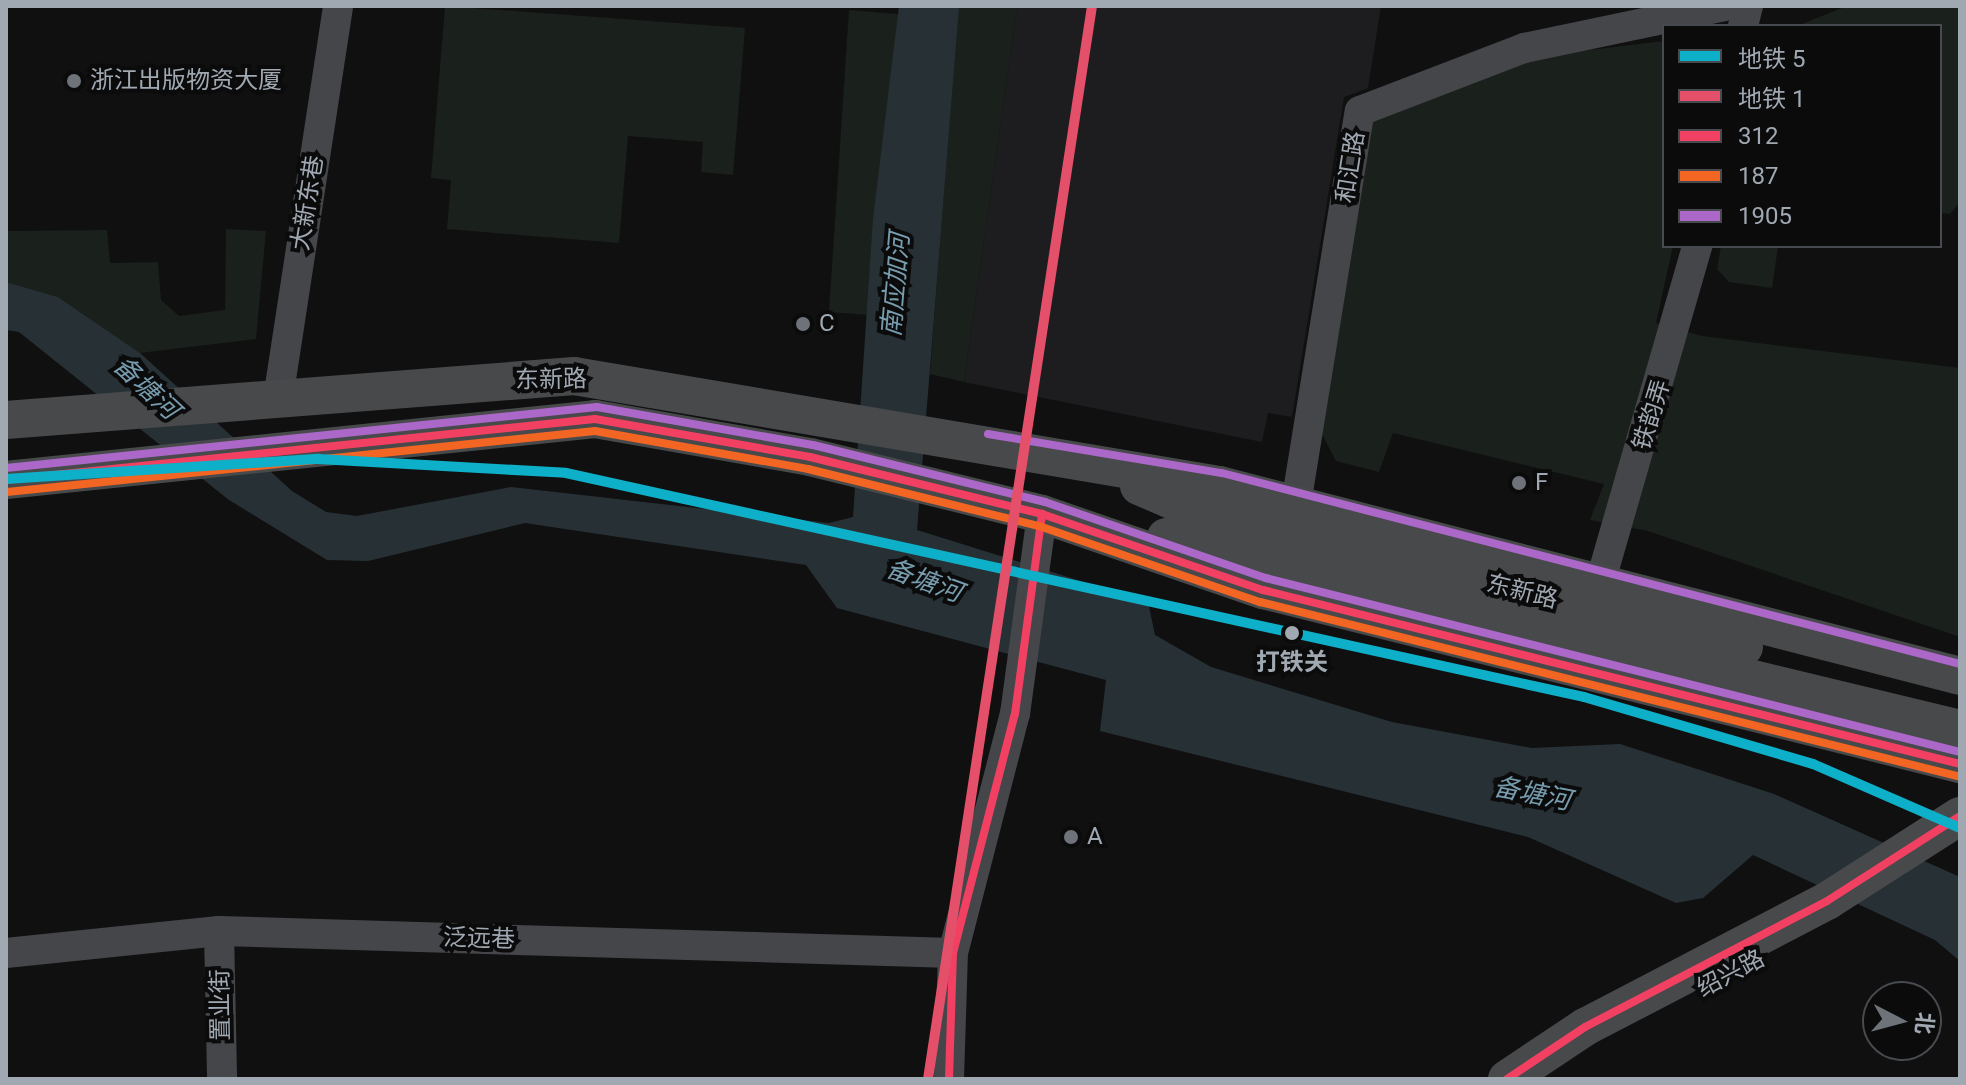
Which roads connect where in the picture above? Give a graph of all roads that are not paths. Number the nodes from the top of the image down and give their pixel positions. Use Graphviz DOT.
graph roads {
  1 [pos="338,6"];
  2 [pos="1725,6"];
  3 [pos="1696,248"];
  4 [pos="278,399"];
  5 [pos="6,420"];
  6 [pos="1090,465"];
  7 [pos="6,480"];
  8 [pos="1296,504"];
  9 [pos="1042,514"];
  10 [pos="1084,530"];
  11 [pos="1600,583"];
  12 [pos="1702,651"];
  13 [pos="1960,676"];
  14 [pos="1960,701"];
  15 [pos="1960,729"];
  16 [pos="1960,764"];
  17 [pos="1960,816"];
  18 [pos="1943,840"];
  19 [pos="1836,905"];
  20 [pos="219,931"];
  21 [pos="6,953"];
  22 [pos="953,953"];
  23 [pos="222,1079"];
  24 [pos="949,1079"];
  25 [pos="1507,1079"];
  26 [pos="1543,1079"];
  1 -- 4 [label="street, 大新东巷"];
  2 -- 8 [label="street, 和汇路"];
  3 -- 11 [label="street, 铁韵弄"];
  4 -- 5 [label="main road, 东新路"];
  4 -- 6 [label="main road, 东新路"];
  6 -- 8 [label="main road, 东新路"];
  6 -- 12 [label="main road, 东新路"];
  7 -- 9 [label="main road, 东新路"];
  8 -- 11 [label="main road, 东新路"];
  9 -- 10 [label="main road, 东新路"];
  9 -- 22 [label="street"];
  10 -- 12 [label="main road, 东新路"];
  10 -- 16 [label="main road, 东新路"];
  11 -- 13 [label="main road, 东新路"];
  12 -- 14 [label="main road, 东新路"];
  12 -- 15 [label="main road, 东新路"];
  17 -- 18 [label="main road, 绍兴路"];
  18 -- 19 [label="main road, 绍兴路"];
  19 -- 25 [label="main road, 绍兴路"];
  19 -- 26 [label="main road, 绍兴路"];
  20 -- 21 [label="street, 泛远巷"];
  20 -- 22 [label="street, 泛远巷"];
  20 -- 23 [label="street, 置业街"];
  22 -- 24 [label="street"];
}
